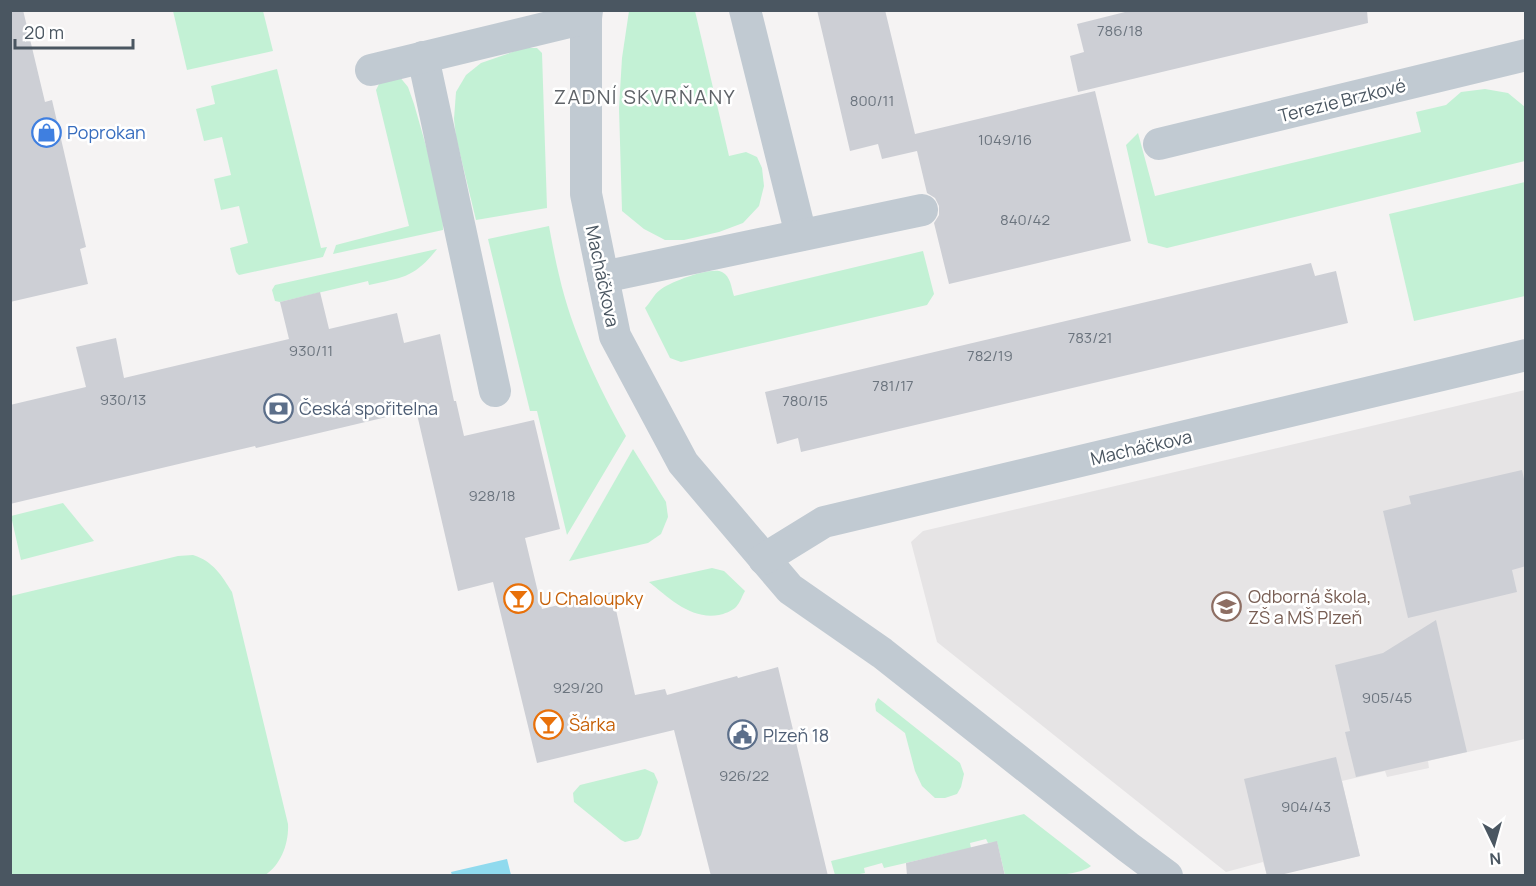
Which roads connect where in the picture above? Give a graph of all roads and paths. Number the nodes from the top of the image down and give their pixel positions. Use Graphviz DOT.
graph roads {
  1 [pos="746,10"];
  2 [pos="586,14"];
  3 [pos="1526,56"];
  4 [pos="423,57"];
  5 [pos="371,70"];
  6 [pos="1159,144"];
  7 [pos="922,210"];
  8 [pos="801,236"];
  9 [pos="603,277"];
  10 [pos="1526,355"];
  11 [pos="495,391"];
  12 [pos="764,559"];
  13 [pos="1167,876"];
  1 -- 8 [label="street"];
  2 -- 4 [label="street, Macháčkova"];
  2 -- 9 [label="street, Macháčkova"];
  3 -- 6 [label="street, Terezie Brzkové"];
  4 -- 5 [label="street, Macháčkova"];
  4 -- 11 [label="street"];
  7 -- 8 [label="street"];
  8 -- 9 [label="street"];
  9 -- 12 [label="street, Macháčkova"];
  10 -- 12 [label="street, Macháčkova"];
  12 -- 13 [label="street, Macháčkova"];
}
